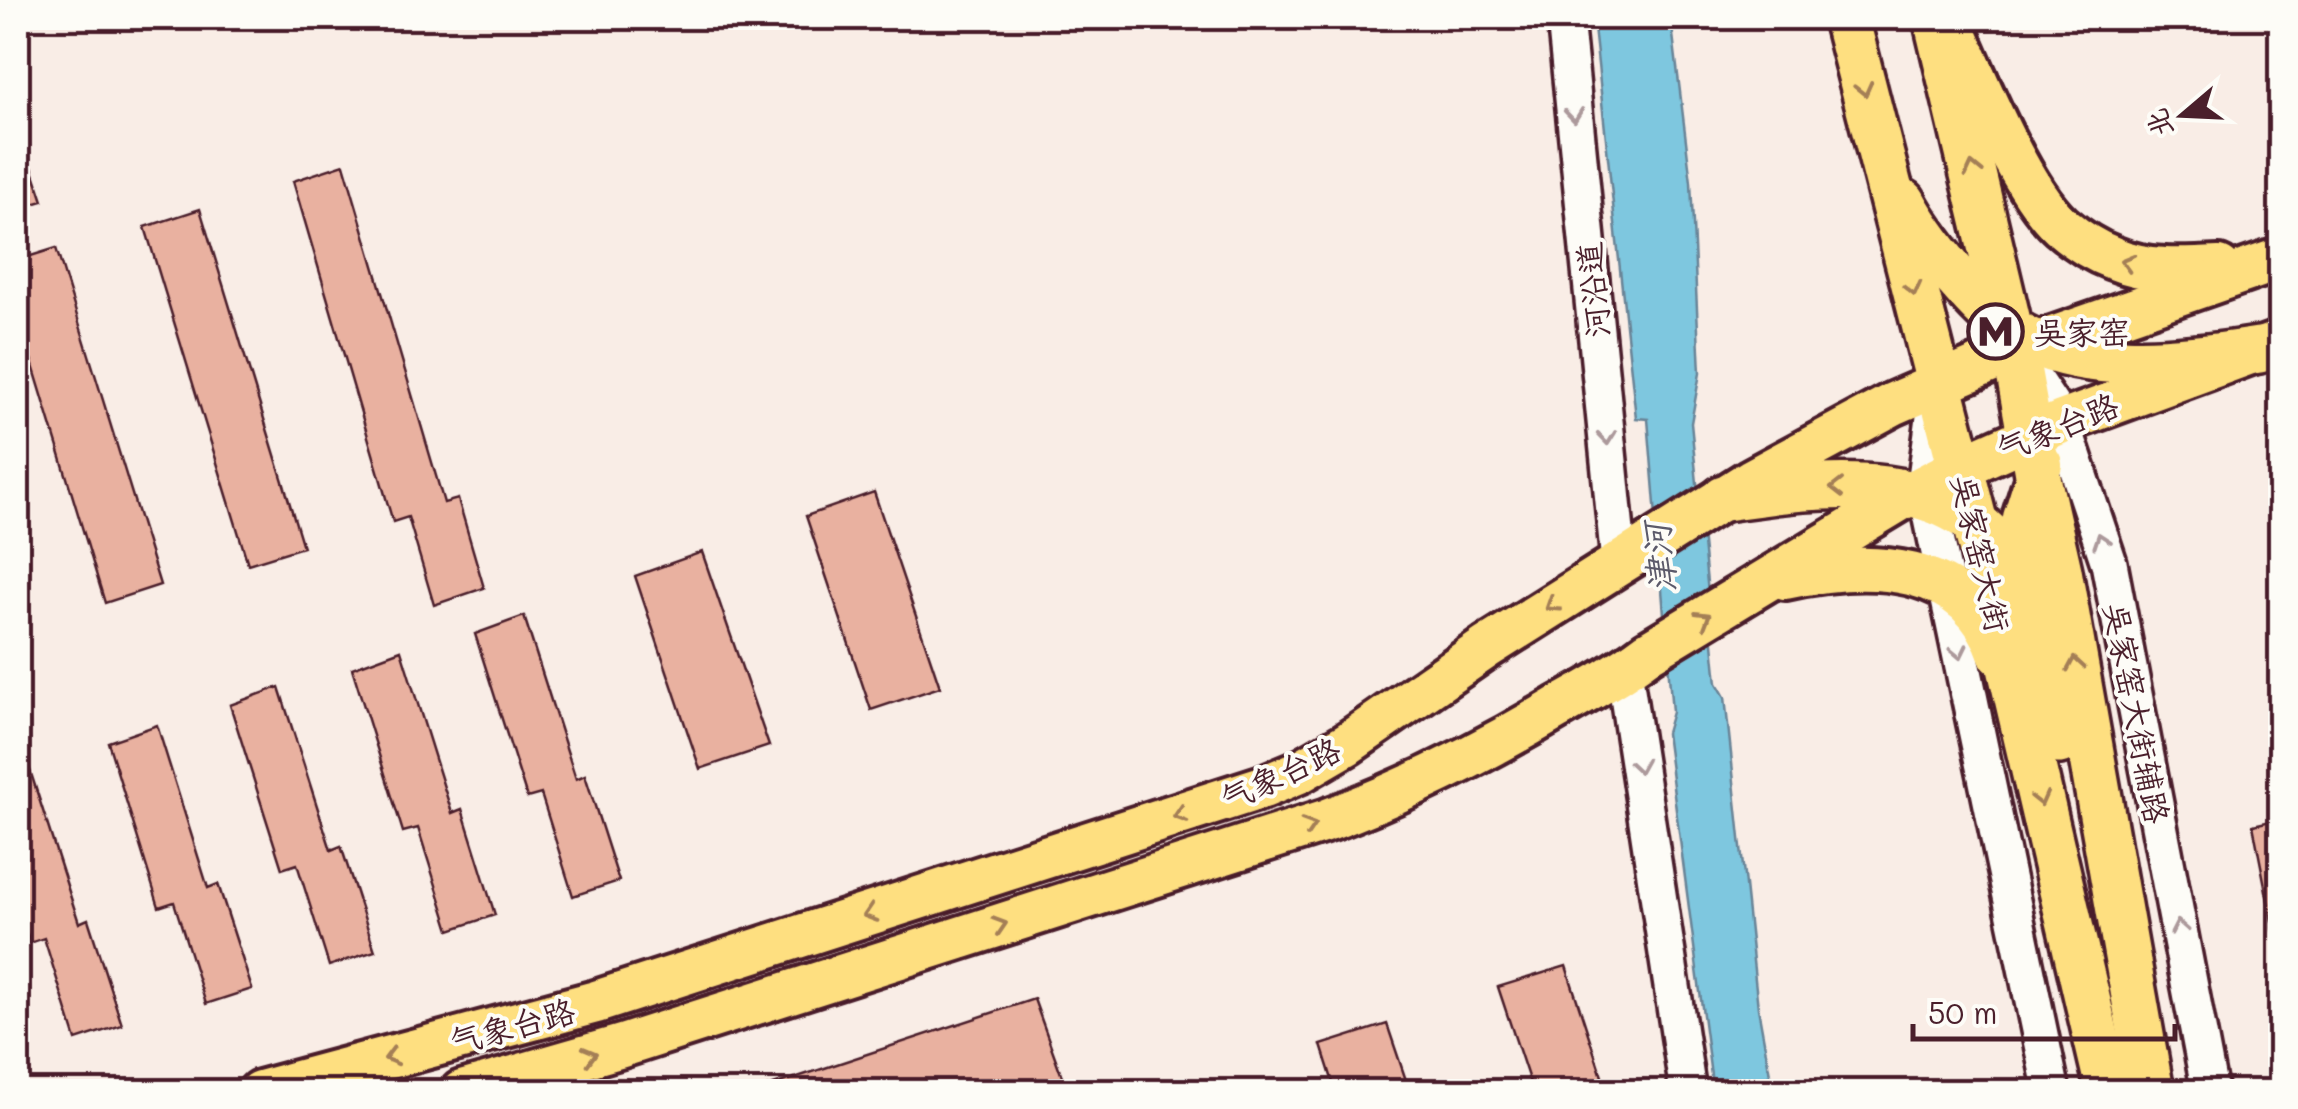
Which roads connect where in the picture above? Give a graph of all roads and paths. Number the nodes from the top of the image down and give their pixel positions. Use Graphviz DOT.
graph roads {
  1 [pos="1565,18"];
  2 [pos="1846,18"];
  3 [pos="1936,18"];
  4 [pos="1948,18"];
  5 [pos="1882,160"];
  6 [pos="2270,262"];
  7 [pos="2020,341"];
  8 [pos="2270,346"];
  9 [pos="2122,360"];
  10 [pos="1938,384"];
  11 [pos="2043,443"];
  12 [pos="1931,486"];
  13 [pos="1724,498"];
  14 [pos="1973,518"];
  15 [pos="1627,557"];
  16 [pos="2014,569"];
  17 [pos="1760,584"];
  18 [pos="1946,588"];
  19 [pos="1636,661"];
  20 [pos="2016,705"];
  21 [pos="2114,898"];
  22 [pos="260,1092"];
  23 [pos="462,1092"];
  24 [pos="1688,1092"];
  25 [pos="2052,1092"];
  26 [pos="2108,1092"];
  27 [pos="2151,1092"];
  28 [pos="2210,1092"];
  1 -- 15 [label="street, 河沿道, one-way"];
  2 -- 5 [label="highway, 吴家窑大街, one-way"];
  7 -- 3 [label="highway, one-way"];
  6 -- 4 [label="main road, one-way"];
  5 -- 7 [label="highway"];
  5 -- 10 [label="highway, 吴家窑大街, one-way"];
  6 -- 7 [label="main road, 气象台路"];
  6 -- 9 [label="main road"];
  7 -- 9 [label="highway"];
  7 -- 10 [label="main road, 气象台路"];
  7 -- 11 [label="highway"];
  8 -- 9 [label="highway"];
  8 -- 11 [label="main road, 气象台路"];
  9 -- 11 [label="main road"];
  10 -- 12 [label="highway, 吴家窑大街"];
  10 -- 13 [label="main road, 气象台路"];
  11 -- 12 [label="main road, 气象台路"];
  11 -- 16 [label="main road"];
  21 -- 11 [label="highway, one-way"];
  28 -- 11 [label="street, 吴家窑大街辅路, one-way"];
  12 -- 13 [label="highway, one-way"];
  12 -- 14 [label="highway, 吴家窑大街"];
  12 -- 17 [label="main road, 气象台路"];
  12 -- 18 [label="street"];
  13 -- 15 [label="main road, 气象台路"];
  14 -- 16 [label="highway"];
  14 -- 20 [label="highway, 吴家窑大街"];
  15 -- 22 [label="main road, 气象台路, one-way"];
  16 -- 20 [label="main road"];
  16 -- 21 [label="highway"];
  17 -- 18 [label="main road"];
  19 -- 17 [label="main road, 气象台路, one-way"];
  18 -- 20 [label="main road"];
  18 -- 25 [label="street, one-way"];
  23 -- 19 [label="main road, 气象台路, one-way"];
  19 -- 24 [label="street, one-way"];
  20 -- 26 [label="highway, 吴家窑大街, one-way"];
  21 -- 27 [label="highway"];
}
